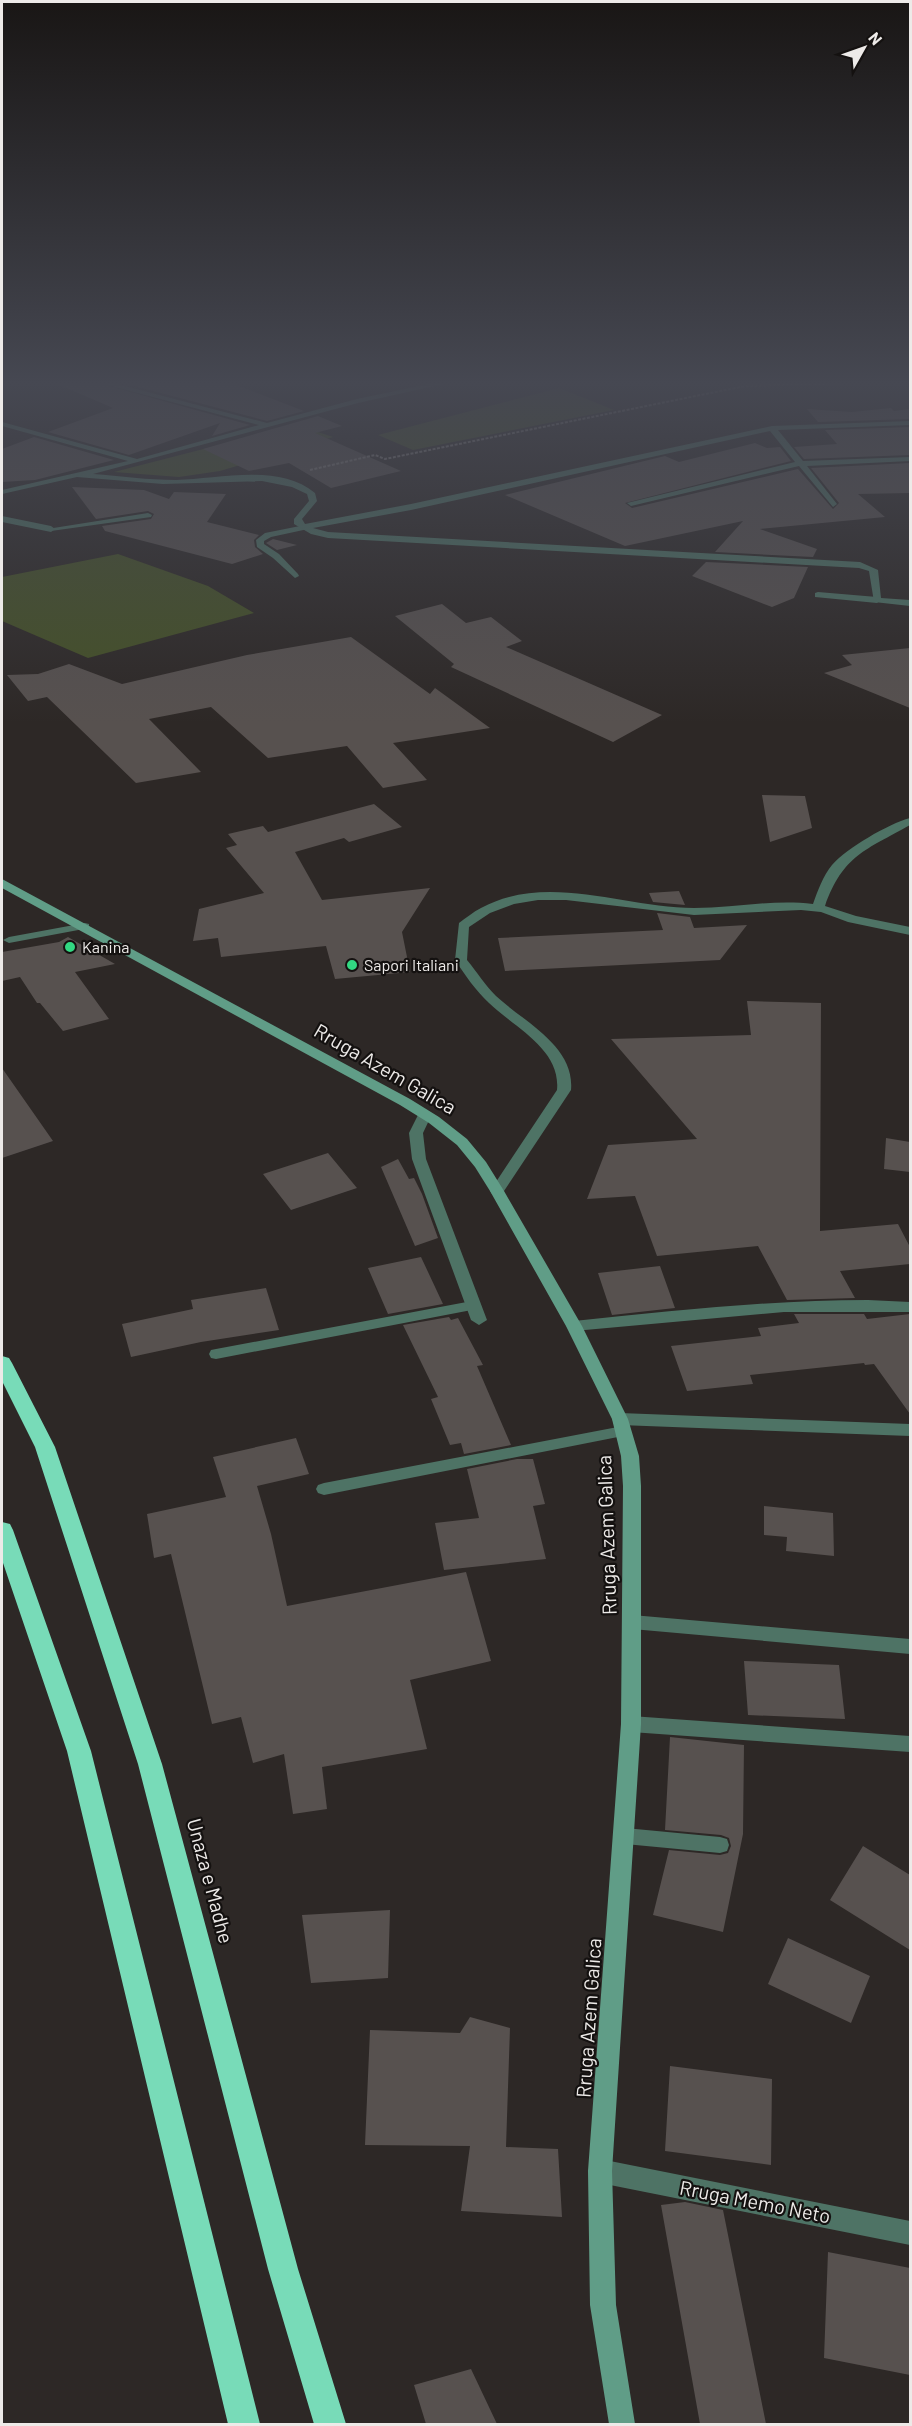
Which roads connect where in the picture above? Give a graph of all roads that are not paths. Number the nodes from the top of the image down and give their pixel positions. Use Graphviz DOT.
graph roads {
  1 [pos="312,496"];
  2 [pos="460,496"];
  3 [pos="661,496"];
  4 [pos="827,496"];
  5 [pos="631,503"];
  6 [pos="833,504"];
  7 [pos="148,515"];
  8 [pos="2,519"];
  9 [pos="305,527"];
  10 [pos="51,529"];
  11 [pos="295,576"];
  12 [pos="818,595"];
  13 [pos="878,600"];
  14 [pos="910,603"];
  15 [pos="910,821"];
  16 [pos="2,883"];
  17 [pos="818,908"];
  18 [pos="85,926"];
  19 [pos="910,931"];
  20 [pos="9,940"];
  21 [pos="425,1114"];
  22 [pos="497,1191"];
  23 [pos="910,1307"];
  24 [pos="475,1313"];
  25 [pos="574,1326"];
  26 [pos="216,1354"];
  27 [pos="2,1363"];
  28 [pos="622,1425"];
  29 [pos="910,1430"];
  30 [pos="324,1489"];
  31 [pos="2,1530"];
  32 [pos="632,1622"];
  33 [pos="910,1647"];
  34 [pos="631,1724"];
  35 [pos="910,1743"];
  36 [pos="625,1836"];
  37 [pos="720,1845"];
  38 [pos="600,2171"];
  39 [pos="910,2233"];
  40 [pos="244,2424"];
  41 [pos="330,2424"];
  42 [pos="622,2424"];
  1 -- 9 [label="street"];
  2 -- 9 [label="street"];
  3 -- 5 [label="street"];
  4 -- 6 [label="street"];
  7 -- 10 [label="lane"];
  8 -- 10 [label="street"];
  9 -- 11 [label="lane"];
  9 -- 13 [label="street"];
  12 -- 13 [label="lane"];
  13 -- 14 [label="street"];
  15 -- 17 [label="street"];
  16 -- 18 [label="main road, Rruga Azem Galica"];
  17 -- 19 [label="street"];
  17 -- 22 [label="street"];
  18 -- 20 [label="lane"];
  18 -- 21 [label="main road, Rruga Azem Galica"];
  21 -- 22 [label="main road, Rruga Azem Galica"];
  21 -- 24 [label="street"];
  22 -- 25 [label="main road, Rruga Azem Galica"];
  23 -- 25 [label="street"];
  24 -- 26 [label="lane"];
  25 -- 28 [label="main road, Rruga Azem Galica"];
  27 -- 41 [label="highway, Unaza e Madhe"];
  28 -- 29 [label="street"];
  28 -- 30 [label="lane"];
  28 -- 32 [label="main road, Rruga Azem Galica"];
  31 -- 40 [label="highway"];
  32 -- 33 [label="street"];
  32 -- 34 [label="main road, Rruga Azem Galica"];
  34 -- 35 [label="street"];
  34 -- 36 [label="main road, Rruga Azem Galica"];
  36 -- 37 [label="lane"];
  36 -- 38 [label="main road, Rruga Azem Galica"];
  38 -- 39 [label="street, Rruga Memo Neto"];
  38 -- 42 [label="main road, Rruga Azem Galica"];
}
